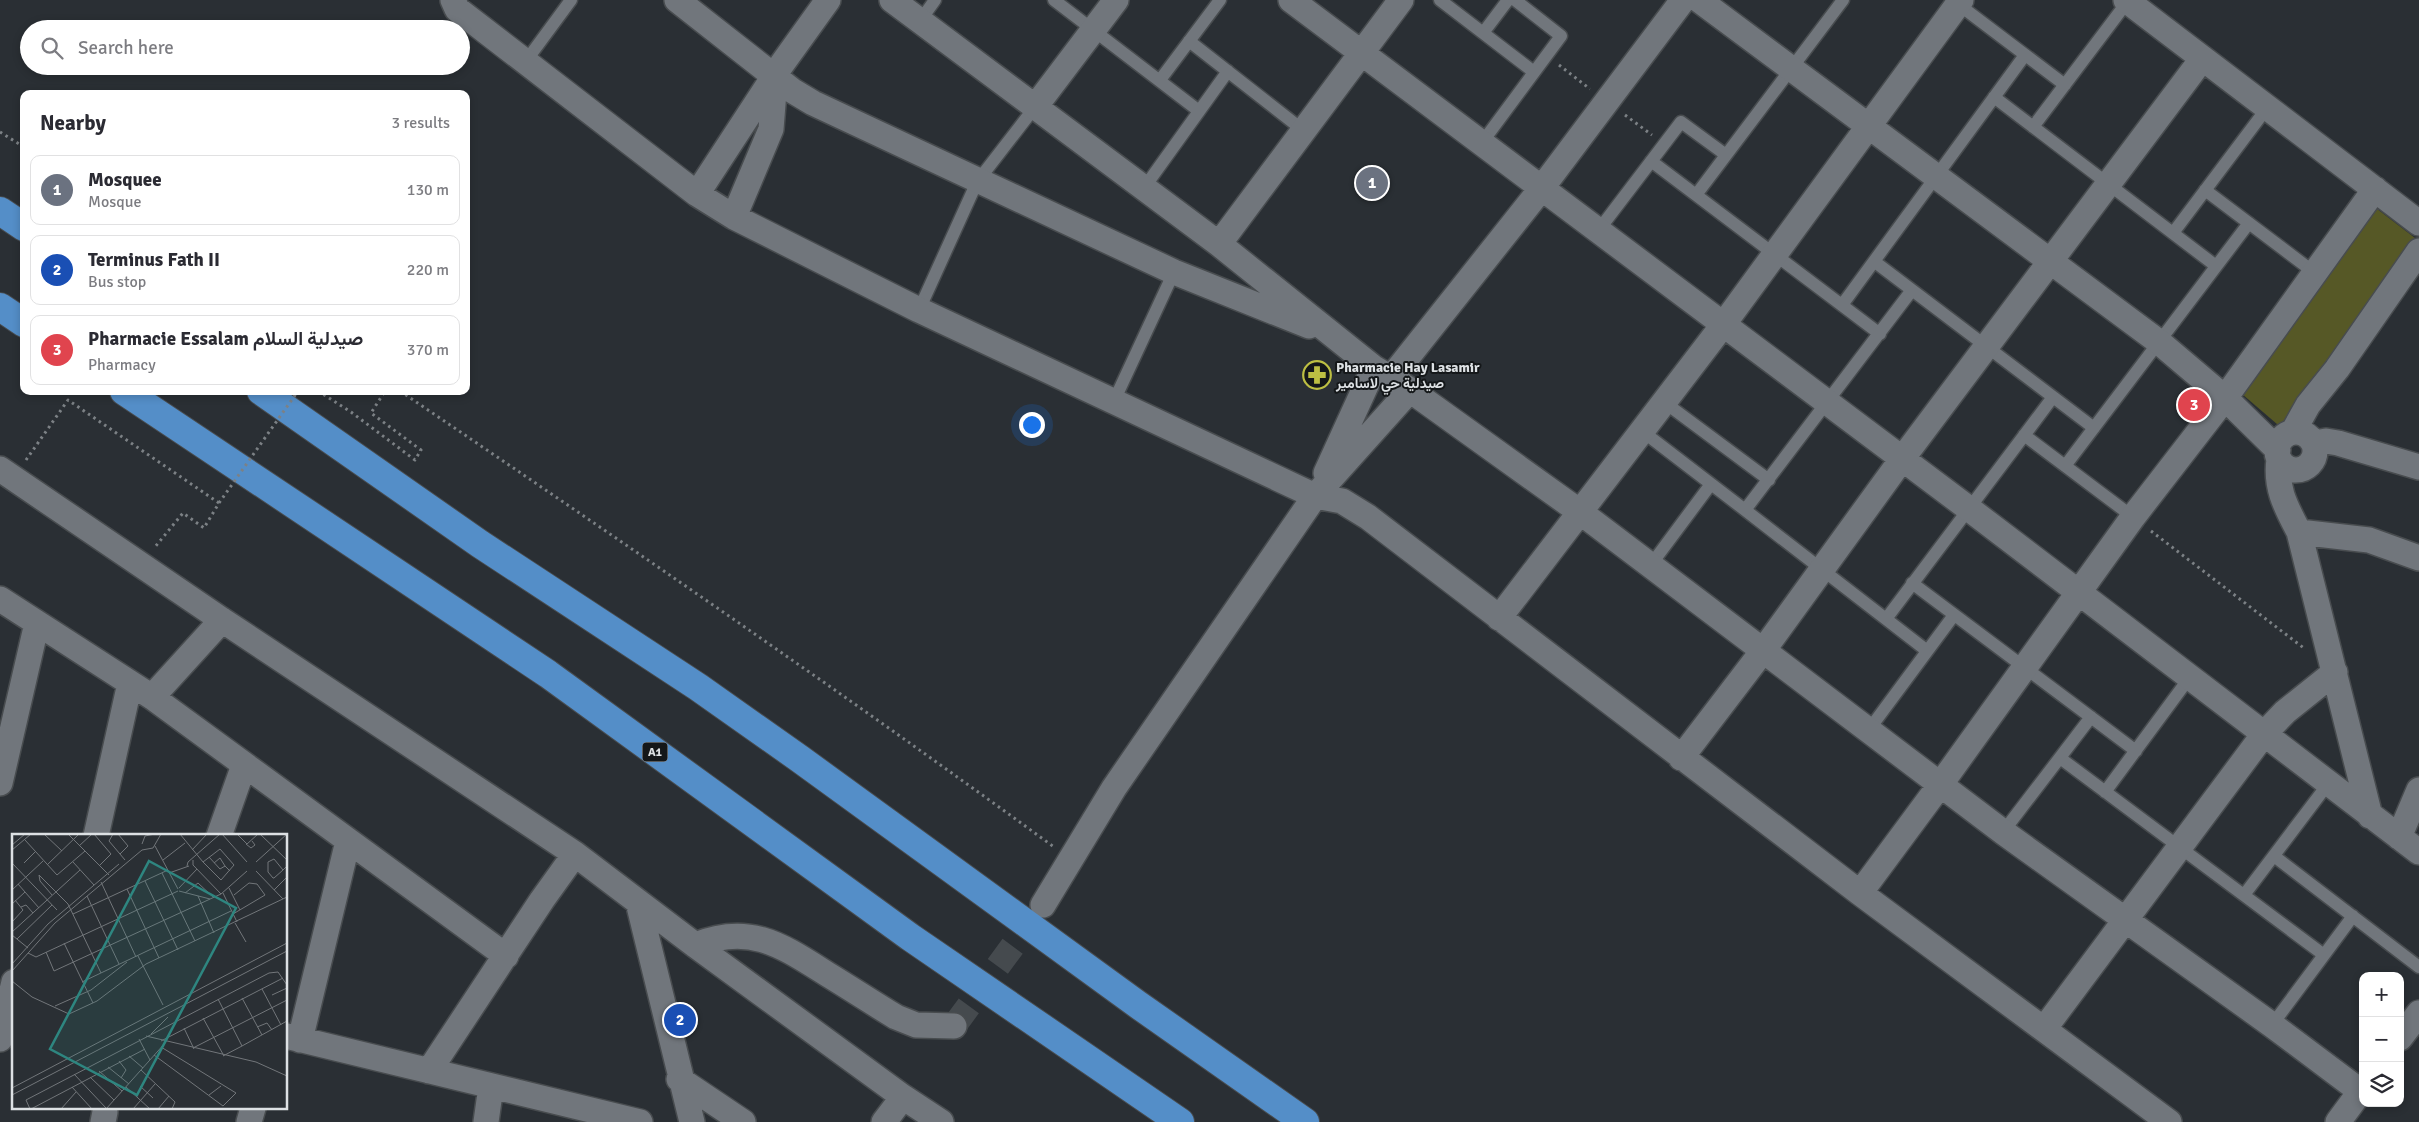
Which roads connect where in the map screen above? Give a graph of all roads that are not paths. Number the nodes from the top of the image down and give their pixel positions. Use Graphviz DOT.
graph roads {
  1 [pos="453,0"];
  2 [pos="571,0"];
  3 [pos="828,0"];
  4 [pos="892,0"];
  5 [pos="935,0"];
  6 [pos="1054,0"];
  7 [pos="1116,0"];
  8 [pos="1220,0"];
  9 [pos="1291,0"];
  10 [pos="1401,0"];
  11 [pos="1440,0"];
  12 [pos="1508,0"];
  13 [pos="1515,0"];
  14 [pos="1683,0"];
  15 [pos="1699,0"];
  16 [pos="1843,0"];
  17 [pos="2127,1"];
  18 [pos="1957,2"];
  19 [pos="690,4"];
  20 [pos="920,21"];
  21 [pos="1094,30"];
  22 [pos="1483,33"];
  23 [pos="1189,41"];
  24 [pos="1361,53"];
  25 [pos="2025,54"];
  26 [pos="2202,58"];
  27 [pos="526,61"];
  28 [pos="1790,68"];
  29 [pos="1228,72"];
  30 [pos="1534,72"];
  31 [pos="775,77"];
  32 [pos="1160,80"];
  33 [pos="2065,85"];
  34 [pos="1994,97"];
  35 [pos="1035,107"];
  36 [pos="2267,108"];
  37 [pos="1199,111"];
  38 [pos="1868,126"];
  39 [pos="2033,127"];
  40 [pos="1304,131"];
  41 [pos="1481,144"];
  42 [pos="1726,155"];
  43 [pos="1651,161"];
  44 [pos="1936,177"];
  45 [pos="977,182"];
  46 [pos="2108,184"];
  47 [pos="1144,188"];
  48 [pos="1541,189"];
  49 [pos="2375,189"];
  50 [pos="2205,190"];
  51 [pos="697,194"];
  52 [pos="1696,195"];
  53 [pos="0,211"];
  54 [pos="734,217"];
  55 [pos="2249,223"];
  56 [pos="2419,223"];
  57 [pos="20,224"];
  58 [pos="1598,231"];
  59 [pos="2173,233"];
  60 [pos="1219,244"];
  61 [pos="1775,255"];
  62 [pos="2050,261"];
  63 [pos="1875,262"];
  64 [pos="2415,264"];
  65 [pos="2216,266"];
  66 [pos="1174,272"];
  67 [pos="2315,273"];
  68 [pos="1912,290"];
  69 [pos="1842,305"];
  70 [pos="0,306"];
  71 [pos="919,310"];
  72 [pos="20,320"];
  73 [pos="1723,325"];
  74 [pos="1880,334"];
  75 [pos="1333,336"];
  76 [pos="2158,342"];
  77 [pos="1986,347"];
  78 [pos="1392,379"];
  79 [pos="130,395"];
  80 [pos="267,395"];
  81 [pos="2053,397"];
  82 [pos="1114,400"];
  83 [pos="1664,402"];
  84 [pos="1828,402"];
  85 [pos="2234,406"];
  86 [pos="2094,428"];
  87 [pos="1642,431"];
  88 [pos="2024,435"];
  89 [pos="2293,443"];
  90 [pos="1902,459"];
  91 [pos="2065,466"];
  92 [pos="2419,468"];
  93 [pos="6,474"];
  94 [pos="1768,480"];
  95 [pos="1711,484"];
  96 [pos="1315,496"];
  97 [pos="1968,508"];
  98 [pos="1745,510"];
  99 [pos="1580,512"];
  100 [pos="2132,517"];
  101 [pos="2296,527"];
  102 [pos="2419,558"];
  103 [pos="1650,566"];
  104 [pos="1822,569"];
  105 [pos="1912,583"];
  106 [pos="2078,592"];
  107 [pos="0,599"];
  108 [pos="1954,615"];
  109 [pos="1498,618"];
  110 [pos="1886,619"];
  111 [pos="222,620"];
  112 [pos="37,623"];
  113 [pos="1926,650"];
  114 [pos="1762,652"];
  115 [pos="2024,667"];
  116 [pos="2335,672"];
  117 [pos="2190,677"];
  118 [pos="130,683"];
  119 [pos="152,697"];
  120 [pos="2091,717"];
  121 [pos="1868,731"];
  122 [pos="2264,734"];
  123 [pos="2136,751"];
  124 [pos="1681,758"];
  125 [pos="2060,758"];
  126 [pos="244,765"];
  127 [pos="0,783"];
  128 [pos="2328,784"];
  129 [pos="1940,785"];
  130 [pos="2419,790"];
  131 [pos="2105,792"];
  132 [pos="2370,816"];
  133 [pos="2003,832"];
  134 [pos="96,834"];
  135 [pos="221,834"];
  136 [pos="2399,837"];
  137 [pos="348,841"];
  138 [pos="2180,847"];
  139 [pos="2419,852"];
  140 [pos="575,854"];
  141 [pos="2274,856"];
  142 [pos="1860,892"];
  143 [pos="2244,896"];
  144 [pos="638,902"];
  145 [pos="1043,905"];
  146 [pos="2353,916"];
  147 [pos="2125,921"];
  148 [pos="695,945"];
  149 [pos="2324,955"];
  150 [pos="506,956"];
  151 [pos="2419,966"];
  152 [pos="12,990"];
  153 [pos="2419,1013"];
  154 [pos="2272,1025"];
  155 [pos="954,1026"];
  156 [pos="2044,1029"];
  157 [pos="2404,1033"];
  158 [pos="293,1038"];
  159 [pos="0,1039"];
  160 [pos="430,1071"];
  161 [pos="679,1079"];
  162 [pos="491,1086"];
  163 [pos="2359,1089"];
  164 [pos="2359,1093"];
  165 [pos="903,1097"];
  166 [pos="608,1118"];
  167 [pos="2340,1121"];
  168 [pos="486,1122"];
  169 [pos="640,1122"];
  170 [pos="692,1122"];
  171 [pos="743,1122"];
  172 [pos="884,1122"];
  173 [pos="941,1122"];
  174 [pos="1180,1122"];
  175 [pos="1305,1122"];
  176 [pos="2169,1122"];
  1 -- 27 [label="street"];
  2 -- 27 [label="lane"];
  3 -- 31 [label="street"];
  4 -- 20 [label="street"];
  5 -- 20 [label="lane"];
  6 -- 21 [label="lane"];
  7 -- 21 [label="street"];
  8 -- 23 [label="lane"];
  9 -- 24 [label="street"];
  10 -- 24 [label="street"];
  11 -- 22 [label="lane"];
  12 -- 22 [label="lane"];
  13 -- 30 [label="lane"];
  14 -- 48 [label="street"];
  15 -- 28 [label="street"];
  16 -- 28 [label="lane"];
  17 -- 26 [label="street"];
  17 -- 33 [label="lane"];
  18 -- 25 [label="lane"];
  18 -- 38 [label="street"];
  19 -- 31 [label="street"];
  20 -- 35 [label="street"];
  21 -- 32 [label="lane"];
  21 -- 35 [label="street"];
  22 -- 30 [label="lane"];
  23 -- 29 [label="lane"];
  23 -- 32 [label="lane"];
  24 -- 40 [label="street"];
  24 -- 41 [label="street"];
  25 -- 33 [label="lane"];
  25 -- 34 [label="lane"];
  26 -- 36 [label="street"];
  26 -- 46 [label="street"];
  27 -- 51 [label="street"];
  28 -- 38 [label="street"];
  28 -- 42 [label="lane"];
  29 -- 37 [label="lane"];
  29 -- 40 [label="lane"];
  30 -- 41 [label="lane"];
  31 -- 45 [label="street"];
  31 -- 51 [label="street"];
  31 -- 54 [label="street"];
  32 -- 37 [label="lane"];
  33 -- 39 [label="lane"];
  34 -- 39 [label="lane"];
  34 -- 44 [label="lane"];
  35 -- 45 [label="lane"];
  35 -- 47 [label="street"];
  36 -- 49 [label="street"];
  36 -- 50 [label="lane"];
  37 -- 47 [label="lane"];
  38 -- 44 [label="street"];
  38 -- 61 [label="street"];
  39 -- 46 [label="lane"];
  40 -- 60 [label="street"];
  41 -- 48 [label="street"];
  42 -- 43 [label="lane"];
  42 -- 52 [label="lane"];
  43 -- 52 [label="lane"];
  43 -- 58 [label="lane"];
  44 -- 62 [label="street"];
  44 -- 63 [label="lane"];
  45 -- 66 [label="street"];
  45 -- 71 [label="lane"];
  46 -- 59 [label="lane"];
  46 -- 62 [label="street"];
  47 -- 60 [label="street"];
  48 -- 58 [label="street"];
  48 -- 78 [label="street"];
  49 -- 56 [label="street"];
  49 -- 67 [label="street"];
  50 -- 55 [label="lane"];
  50 -- 59 [label="lane"];
  51 -- 54 [label="street"];
  52 -- 61 [label="lane"];
  53 -- 57 [label="highway"];
  54 -- 71 [label="street"];
  55 -- 65 [label="lane"];
  55 -- 67 [label="lane"];
  58 -- 73 [label="street"];
  59 -- 65 [label="lane"];
  60 -- 75 [label="street"];
  61 -- 69 [label="lane"];
  61 -- 73 [label="street"];
  62 -- 76 [label="street"];
  62 -- 77 [label="street"];
  63 -- 68 [label="lane"];
  63 -- 69 [label="lane"];
  64 -- 89 [label="street"];
  65 -- 76 [label="lane"];
  66 -- 75 [label="street"];
  66 -- 82 [label="lane"];
  67 -- 85 [label="street"];
  68 -- 74 [label="lane"];
  68 -- 77 [label="lane"];
  69 -- 74 [label="lane"];
  70 -- 72 [label="highway"];
  71 -- 82 [label="street"];
  73 -- 83 [label="street"];
  73 -- 84 [label="street"];
  74 -- 84 [label="lane"];
  75 -- 78 [label="street"];
  76 -- 85 [label="street"];
  76 -- 86 [label="lane"];
  77 -- 81 [label="lane"];
  77 -- 90 [label="street"];
  78 -- 96 [label="street"];
  78 -- 96 [label="street"];
  78 -- 99 [label="street"];
  79 -- 174 [label="highway, A1"];
  80 -- 175 [label="highway"];
  81 -- 86 [label="lane"];
  81 -- 88 [label="lane"];
  82 -- 96 [label="street"];
  83 -- 87 [label="street"];
  83 -- 94 [label="lane"];
  84 -- 90 [label="street"];
  84 -- 94 [label="lane"];
  85 -- 89 [label="street"];
  85 -- 100 [label="street"];
  86 -- 91 [label="lane"];
  87 -- 95 [label="lane"];
  87 -- 99 [label="street"];
  88 -- 91 [label="lane"];
  88 -- 97 [label="lane"];
  89 -- 92 [label="street"];
  89 -- 101 [label="street"];
  89 -- 101 [label="street"];
  90 -- 97 [label="street"];
  90 -- 104 [label="street"];
  91 -- 100 [label="lane"];
  93 -- 111 [label="street"];
  94 -- 98 [label="lane"];
  95 -- 98 [label="lane"];
  95 -- 103 [label="lane"];
  96 -- 109 [label="street"];
  96 -- 145 [label="street"];
  97 -- 105 [label="lane"];
  97 -- 106 [label="street"];
  98 -- 104 [label="lane"];
  99 -- 103 [label="street"];
  99 -- 109 [label="street"];
  100 -- 106 [label="street"];
  101 -- 102 [label="street"];
  101 -- 116 [label="street"];
  103 -- 114 [label="street"];
  104 -- 110 [label="lane"];
  104 -- 114 [label="street"];
  105 -- 108 [label="lane"];
  105 -- 110 [label="lane"];
  106 -- 115 [label="street"];
  106 -- 117 [label="street"];
  107 -- 112 [label="street"];
  108 -- 113 [label="lane"];
  108 -- 115 [label="lane"];
  109 -- 124 [label="street"];
  110 -- 113 [label="lane"];
  111 -- 119 [label="street"];
  111 -- 140 [label="street"];
  112 -- 118 [label="street"];
  112 -- 127 [label="street"];
  113 -- 121 [label="lane"];
  114 -- 121 [label="street"];
  114 -- 124 [label="street"];
  115 -- 120 [label="lane"];
  115 -- 129 [label="street"];
  116 -- 122 [label="street"];
  116 -- 132 [label="street"];
  117 -- 122 [label="street"];
  117 -- 123 [label="lane"];
  118 -- 119 [label="street"];
  118 -- 134 [label="street"];
  119 -- 126 [label="street"];
  120 -- 123 [label="lane"];
  120 -- 125 [label="lane"];
  121 -- 129 [label="street"];
  122 -- 128 [label="street"];
  122 -- 138 [label="street"];
  123 -- 131 [label="lane"];
  124 -- 142 [label="street"];
  125 -- 131 [label="lane"];
  125 -- 133 [label="lane"];
  126 -- 135 [label="street"];
  126 -- 137 [label="street"];
  128 -- 132 [label="street"];
  128 -- 141 [label="lane"];
  129 -- 133 [label="street"];
  129 -- 142 [label="street"];
  130 -- 136 [label="street"];
  131 -- 138 [label="lane"];
  132 -- 136 [label="street"];
  133 -- 147 [label="street"];
  136 -- 139 [label="street"];
  137 -- 150 [label="street"];
  137 -- 158 [label="street"];
  138 -- 143 [label="lane"];
  138 -- 147 [label="street"];
  140 -- 144 [label="street"];
  140 -- 150 [label="street"];
  141 -- 143 [label="lane"];
  141 -- 146 [label="lane"];
  142 -- 156 [label="street"];
  143 -- 149 [label="lane"];
  144 -- 148 [label="street"];
  144 -- 161 [label="street"];
  146 -- 149 [label="lane"];
  146 -- 151 [label="lane"];
  147 -- 154 [label="street"];
  147 -- 156 [label="street"];
  148 -- 155 [label="street"];
  148 -- 165 [label="street"];
  149 -- 154 [label="lane"];
  150 -- 160 [label="street"];
  152 -- 159 [label="street"];
  153 -- 157 [label="street"];
  154 -- 163 [label="street"];
  156 -- 176 [label="street"];
  158 -- 160 [label="street"];
  160 -- 162 [label="street"];
  161 -- 170 [label="street"];
  161 -- 171 [label="street"];
  162 -- 166 [label="street"];
  162 -- 168 [label="street"];
  164 -- 167 [label="street"];
  165 -- 172 [label="street"];
  165 -- 173 [label="street"];
  166 -- 169 [label="street"];
}
